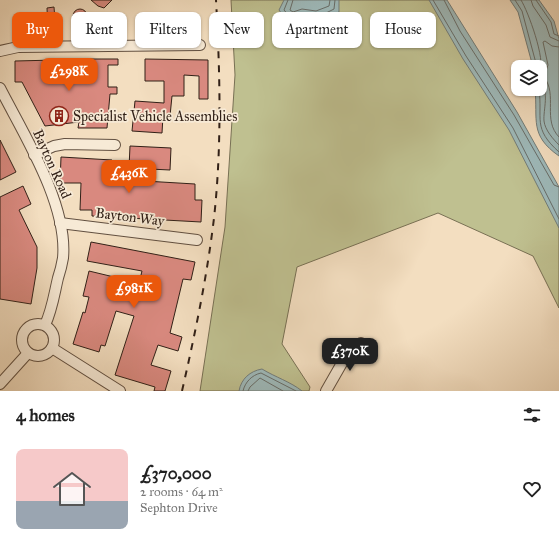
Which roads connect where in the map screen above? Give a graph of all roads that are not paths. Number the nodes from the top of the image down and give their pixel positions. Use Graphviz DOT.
graph roads {
  1 [pos="135,46"];
  2 [pos="0,51"];
  3 [pos="0,88"];
  4 [pos="4,108"];
  5 [pos="114,145"];
  6 [pos="34,156"];
  7 [pos="60,223"];
  8 [pos="197,240"];
  9 [pos="45,325"];
  10 [pos="361,343"];
  11 [pos="52,348"];
  12 [pos="28,353"];
  13 [pos="0,384"];
  14 [pos="120,391"];
  15 [pos="326,391"];
  1 -- 2 [label="street"];
  3 -- 4 [label="street, Bayton Road"];
  4 -- 6 [label="street, Bayton Road"];
  5 -- 6 [label="street"];
  6 -- 7 [label="street, Bayton Road"];
  7 -- 8 [label="street, Bayton Way"];
  7 -- 9 [label="street, Bayton Road"];
  9 -- 11 [label="street"];
  9 -- 12 [label="street"];
  10 -- 15 [label="street"];
  11 -- 12 [label="street"];
  11 -- 14 [label="street"];
  12 -- 13 [label="street"];
}
